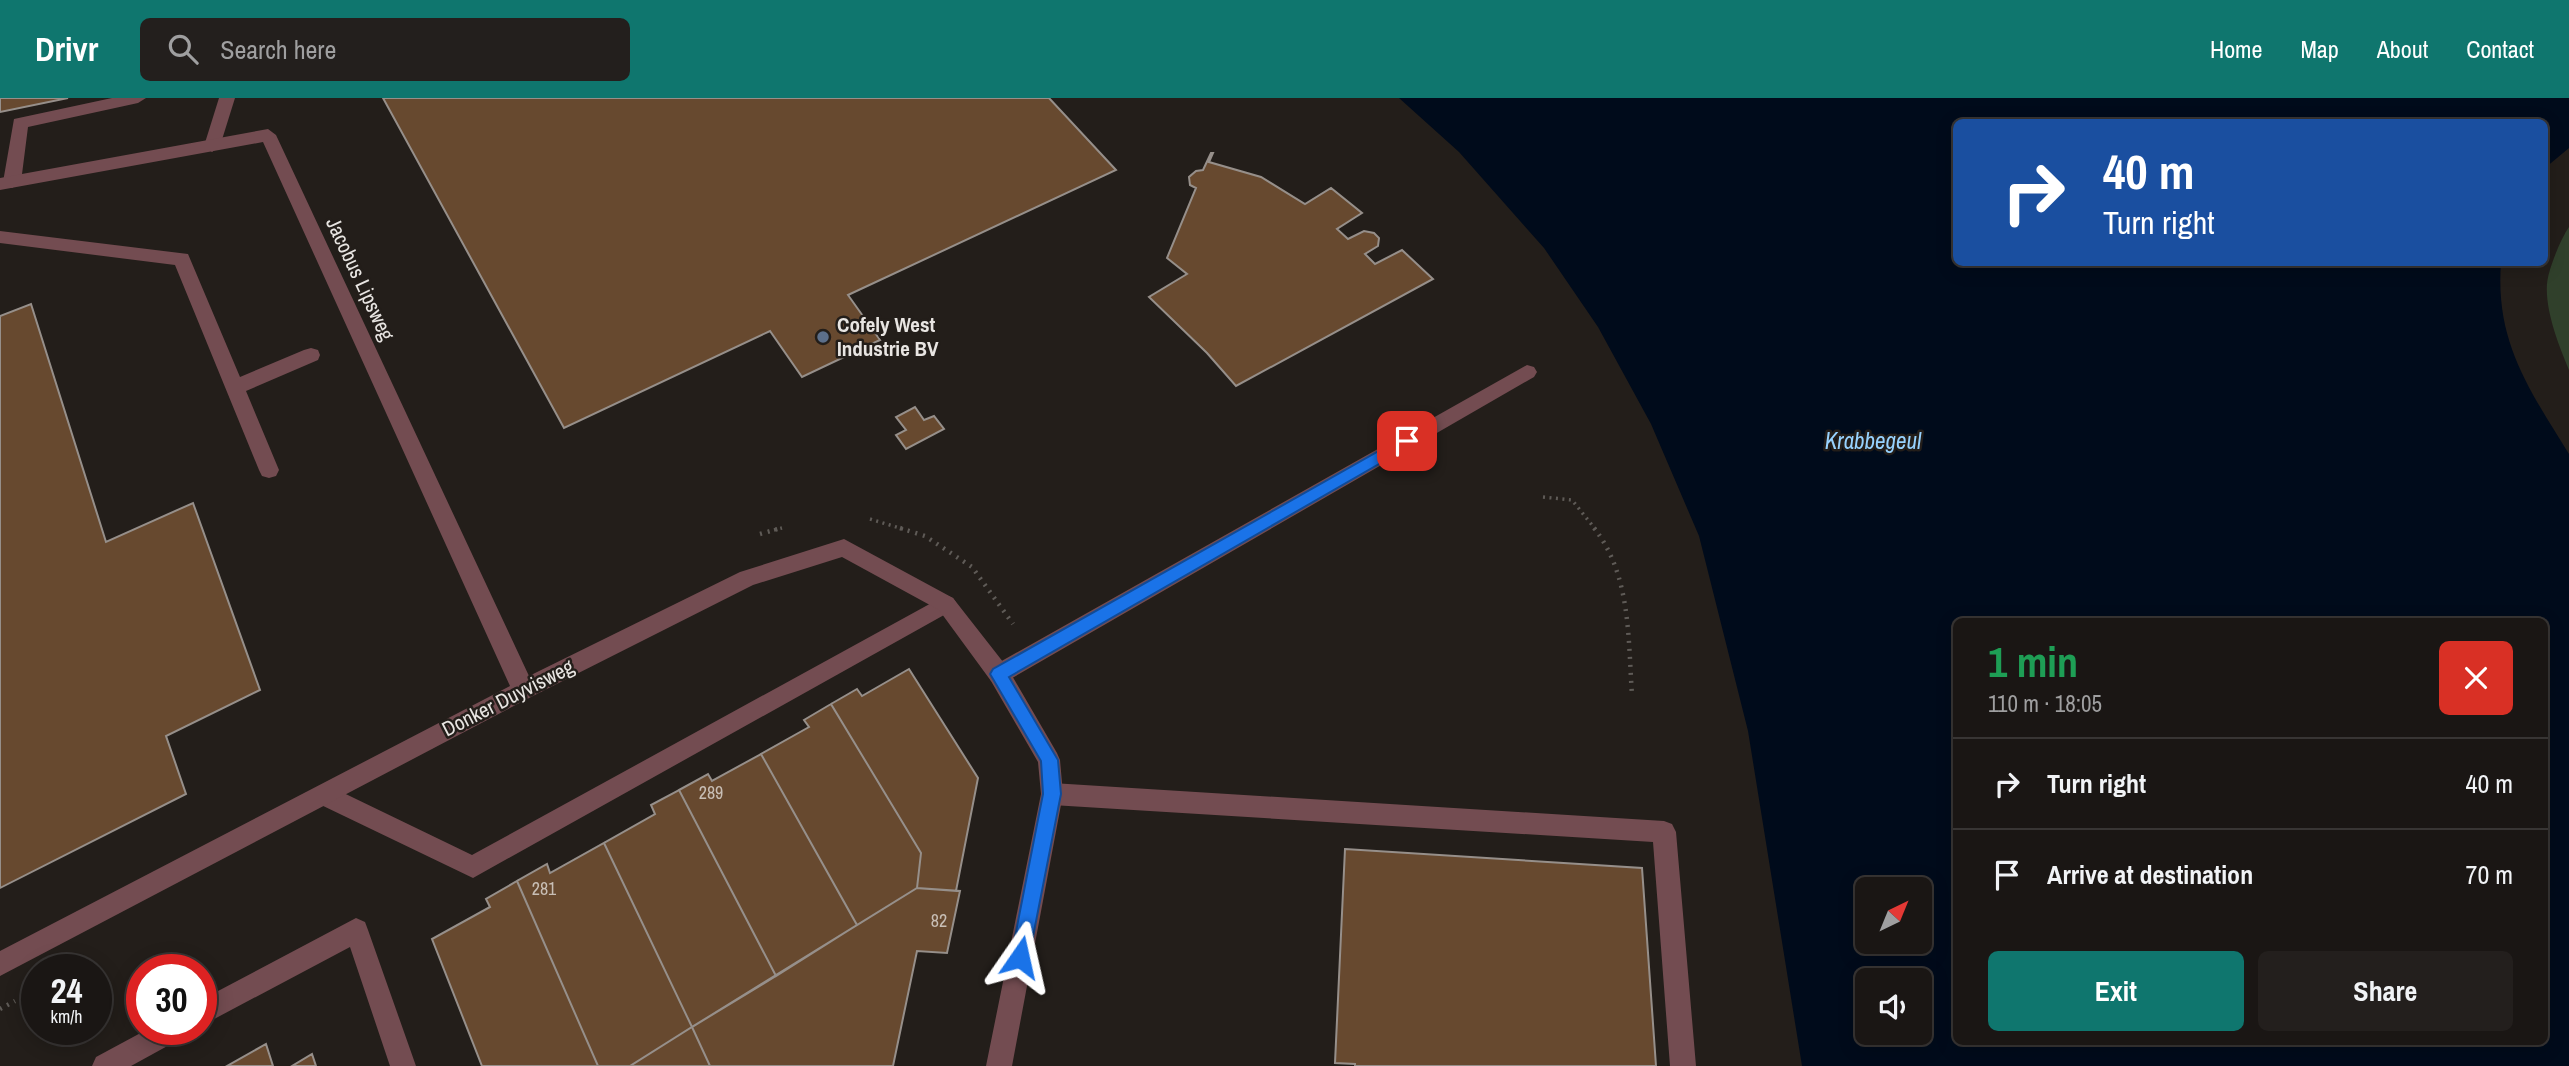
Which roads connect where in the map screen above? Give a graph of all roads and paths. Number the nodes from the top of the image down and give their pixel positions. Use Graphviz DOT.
graph roads {
  1 [pos="227,98"];
  2 [pos="131,99"];
  3 [pos="212,146"];
  4 [pos="6,183"];
  5 [pos="0,237"];
  6 [pos="311,355"];
  7 [pos="1527,372"];
  8 [pos="234,388"];
  9 [pos="269,470"];
  10 [pos="1543,497"];
  11 [pos="946,604"];
  12 [pos="999,674"];
  13 [pos="523,690"];
  14 [pos="1632,695"];
  15 [pos="1052,794"];
  16 [pos="325,795"];
  17 [pos="0,964"];
  18 [pos="217,1005"];
  19 [pos="144,1045"];
  20 [pos="105,1066"];
  21 [pos="403,1066"];
  22 [pos="999,1066"];
  23 [pos="1683,1066"];
  1 -- 3 [label="street"];
  2 -- 4 [label="street"];
  3 -- 4 [label="street, Jacobus Lipsweg"];
  3 -- 13 [label="street, Jacobus Lipsweg"];
  5 -- 8 [label="street"];
  6 -- 8 [label="street"];
  7 -- 12 [label="street"];
  8 -- 9 [label="street"];
  10 -- 14 [label="path"];
  11 -- 12 [label="street, Donker Duyvisweg"];
  11 -- 13 [label="street, Donker Duyvisweg"];
  11 -- 16 [label="street"];
  12 -- 15 [label="street, Donker Duyvisweg"];
  13 -- 16 [label="street, Donker Duyvisweg"];
  15 -- 22 [label="street, Donker Duyvisweg"];
  15 -- 23 [label="street"];
  16 -- 17 [label="street, Donker Duyvisweg"];
  18 -- 21 [label="street"];
  19 -- 20 [label="street"];
}
